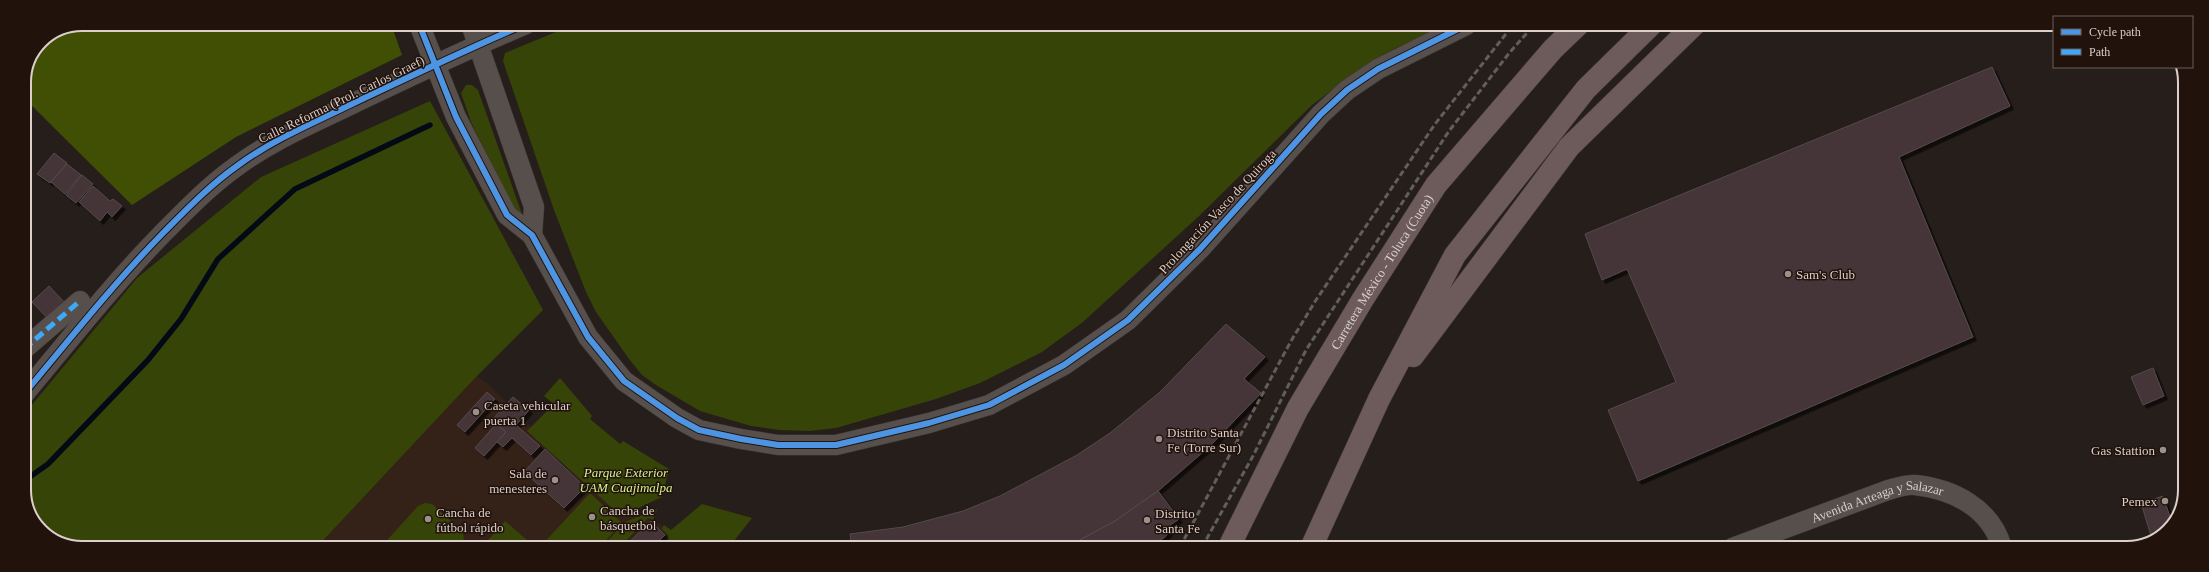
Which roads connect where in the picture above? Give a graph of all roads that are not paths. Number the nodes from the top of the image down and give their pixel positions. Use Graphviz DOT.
graph roads {
  1 [pos="422,31"];
  2 [pos="474,31"];
  3 [pos="510,31"];
  4 [pos="1454,31"];
  5 [pos="1572,31"];
  6 [pos="1645,31"];
  7 [pos="1688,31"];
  8 [pos="479,44"];
  9 [pos="434,65"];
  10 [pos="532,235"];
  11 [pos="80,301"];
  12 [pos="31,343"];
  13 [pos="31,385"];
  14 [pos="1379,399"];
  15 [pos="1232,541"];
  16 [pos="1314,541"];
  17 [pos="1751,541"];
  18 [pos="1998,541"];
  1 -- 9 [label="street, Prolongación Vasco de Quiroga"];
  2 -- 8 [label="street"];
  3 -- 8 [label="street, Calle Reforma (Prol. Carlos Graef)"];
  4 -- 10 [label="street, Prolongación Vasco de Quiroga"];
  5 -- 15 [label="highway, Carretera México - Toluca (Cuota)"];
  6 -- 14 [label="highway"];
  7 -- 14 [label="highway"];
  8 -- 9 [label="street, Calle Reforma (Prol. Carlos Graef)"];
  8 -- 10 [label="street"];
  9 -- 10 [label="street, Prolongación Vasco de Quiroga"];
  9 -- 13 [label="street, Calle Reforma (Prol. Carlos Graef)"];
  11 -- 12 [label="street"];
  14 -- 16 [label="highway"];
  17 -- 18 [label="street, Avenida Arteaga y Salazar"];
}
